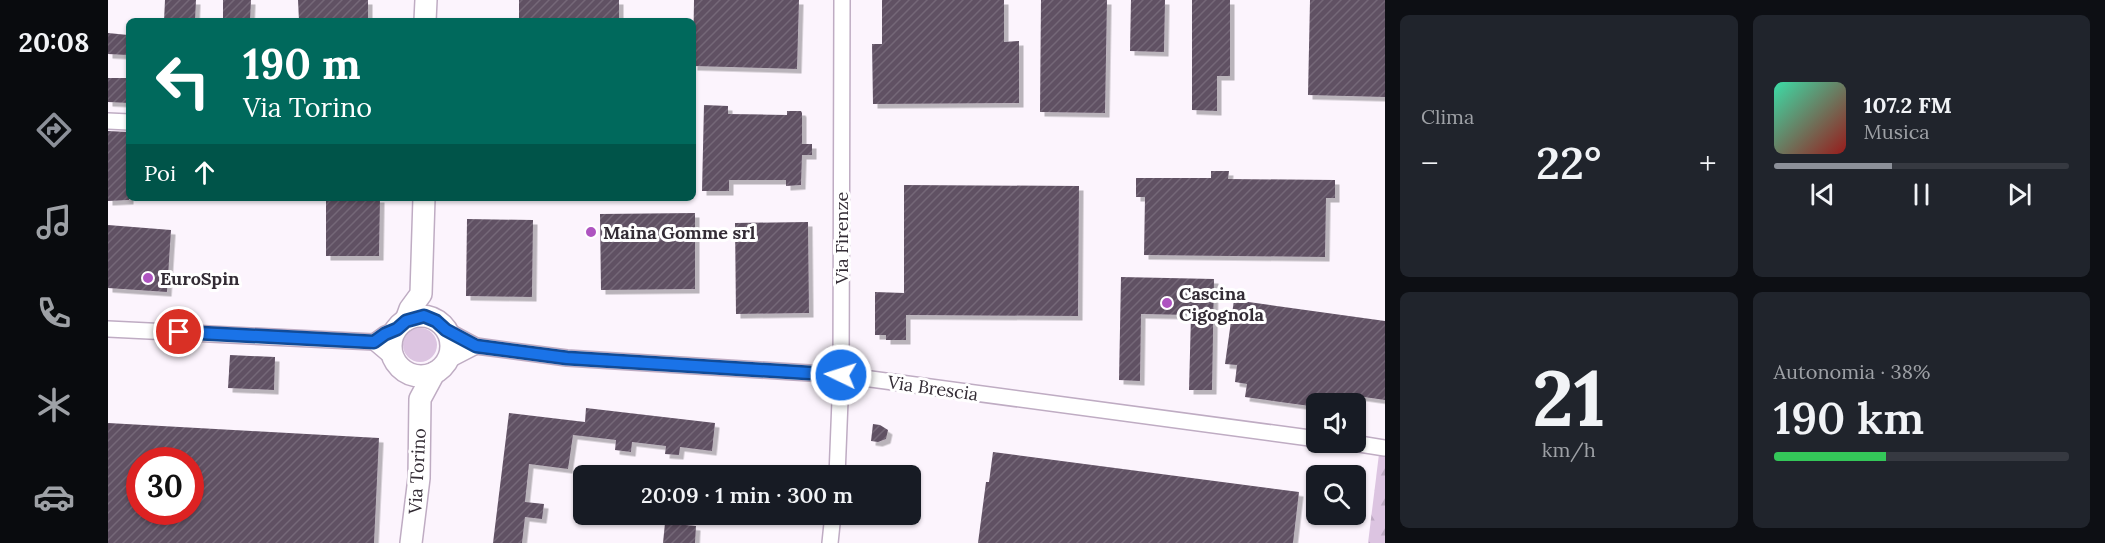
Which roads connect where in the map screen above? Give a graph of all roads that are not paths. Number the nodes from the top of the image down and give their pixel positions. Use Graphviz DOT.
graph roads {
  1 [pos="426,0"];
  2 [pos="842,0"];
  3 [pos="425,18"];
  4 [pos="108,121"];
  5 [pos="126,122"];
  6 [pos="424,201"];
  7 [pos="421,294"];
  8 [pos="401,325"];
  9 [pos="441,326"];
  10 [pos="108,329"];
  11 [pos="374,342"];
  12 [pos="476,346"];
  13 [pos="400,365"];
  14 [pos="440,367"];
  15 [pos="841,375"];
  16 [pos="420,399"];
  17 [pos="1306,437"];
  18 [pos="1366,445"];
  19 [pos="1385,448"];
  20 [pos="837,465"];
  21 [pos="832,525"];
  22 [pos="411,543"];
  23 [pos="830,543"];
  1 -- 3 [label="street"];
  2 -- 15 [label="street, Via Firenze"];
  4 -- 5 [label="street"];
  6 -- 7 [label="street"];
  7 -- 8 [label="street"];
  7 -- 9 [label="street, Via Torino"];
  8 -- 9 [label="street"];
  8 -- 11 [label="street"];
  8 -- 13 [label="street"];
  9 -- 12 [label="street, Via Brescia"];
  9 -- 14 [label="street, Via Torino"];
  10 -- 11 [label="street"];
  11 -- 13 [label="street"];
  12 -- 14 [label="street"];
  12 -- 15 [label="street, Via Brescia"];
  13 -- 14 [label="street"];
  13 -- 16 [label="street, Via Torino"];
  14 -- 16 [label="street, Via Torino"];
  15 -- 17 [label="street, Via Brescia"];
  15 -- 20 [label="street, Via Firenze"];
  16 -- 22 [label="street, Via Torino"];
  18 -- 19 [label="street"];
  21 -- 23 [label="street"];
}
